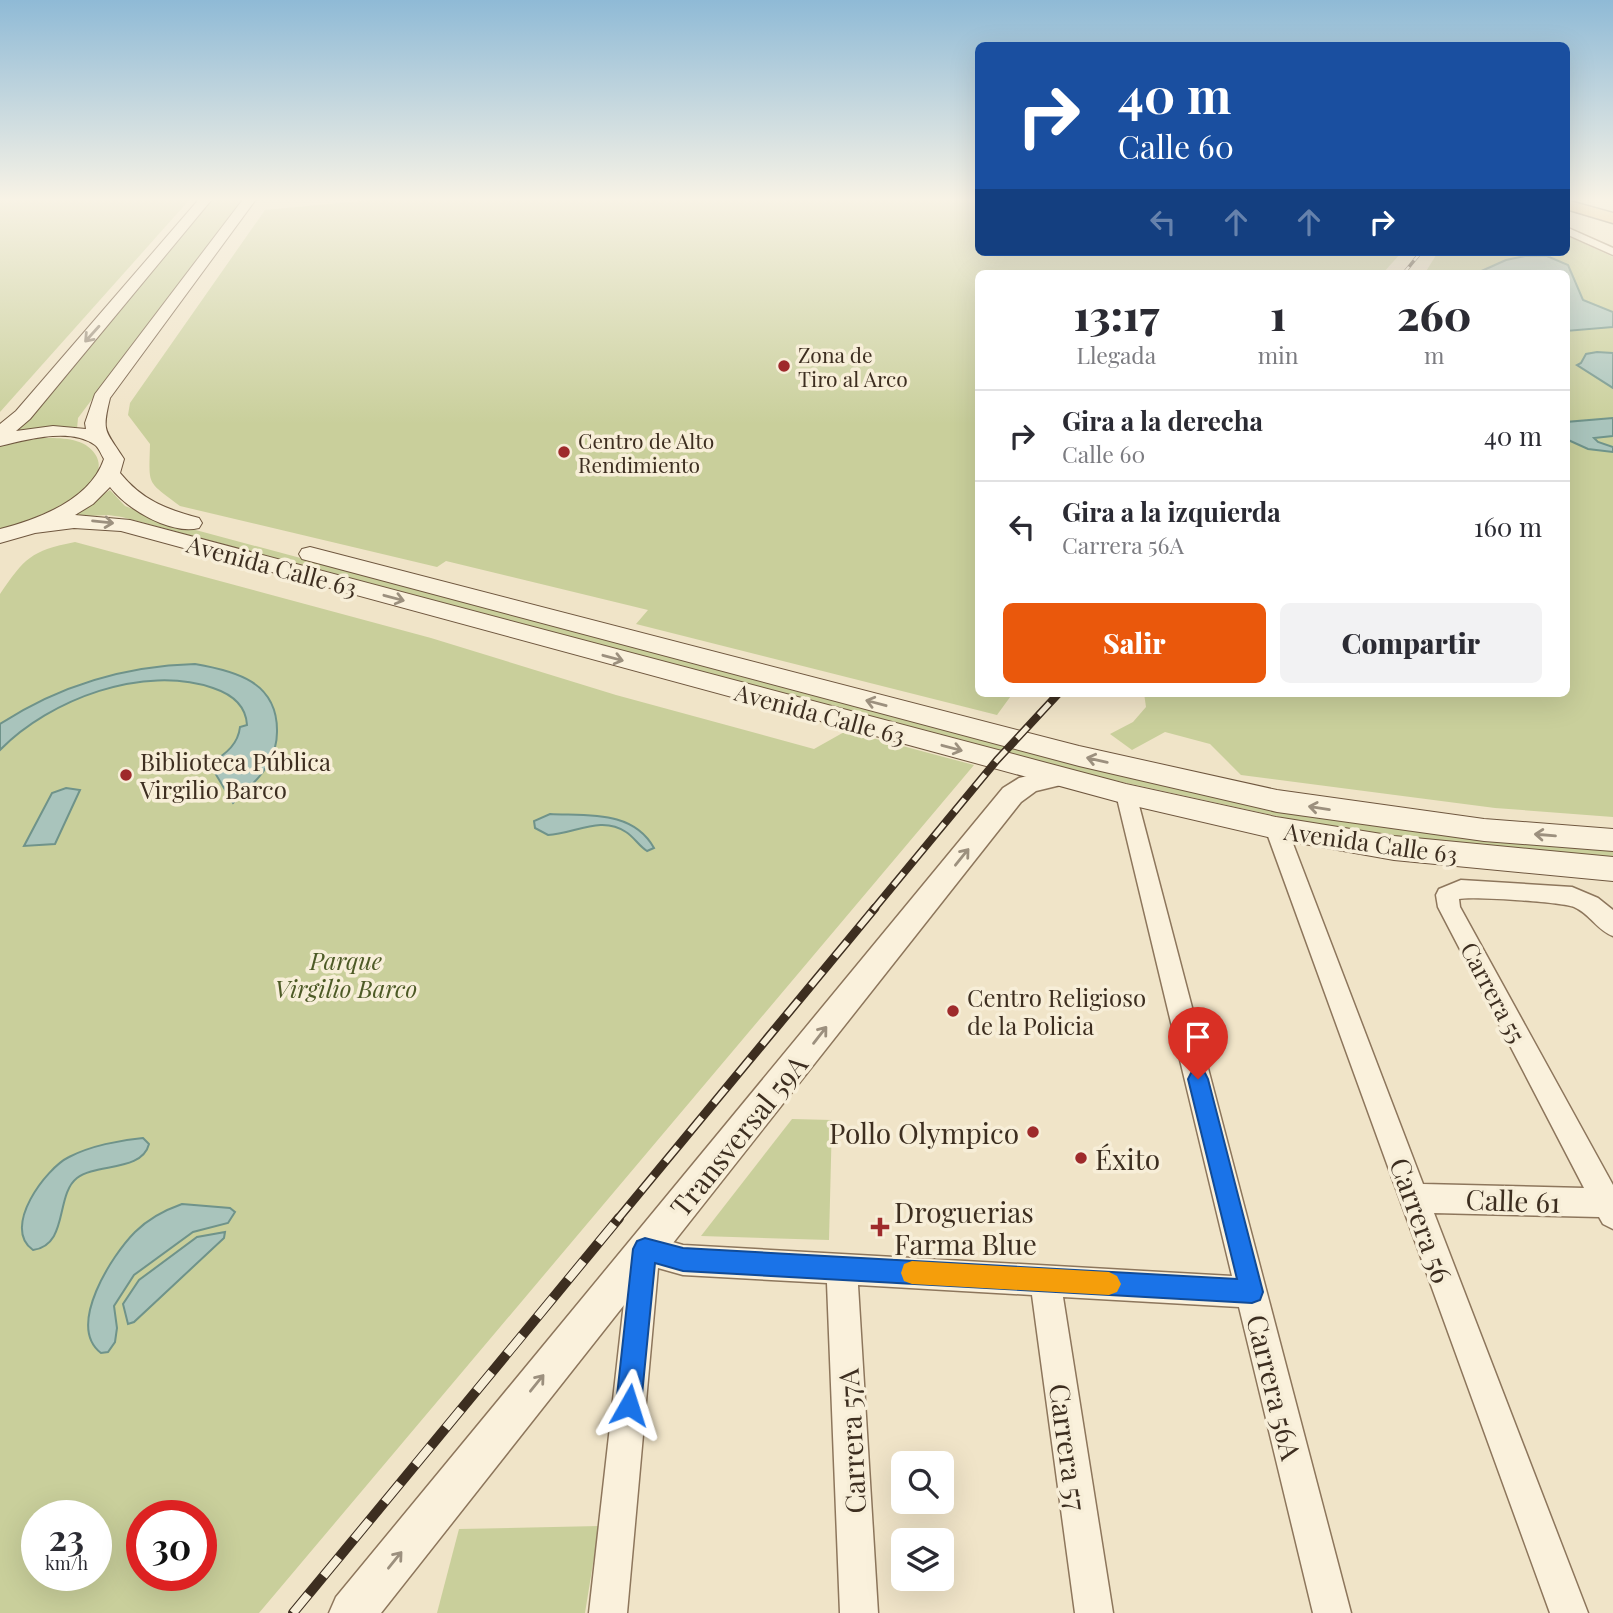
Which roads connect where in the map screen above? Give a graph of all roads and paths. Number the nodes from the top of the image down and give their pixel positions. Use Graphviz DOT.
graph roads {
  1 [pos="143,273"];
  2 [pos="195,273"];
  3 [pos="0,434"];
  4 [pos="97,438"];
  5 [pos="0,440"];
  6 [pos="110,474"];
  7 [pos="13,534"];
  8 [pos="1060,777"];
  9 [pos="1126,794"];
  10 [pos="1276,828"];
  11 [pos="1613,840"];
  12 [pos="1613,869"];
  13 [pos="1613,927"];
  14 [pos="1414,1198"];
  15 [pos="1611,1207"];
  16 [pos="645,1249"];
  17 [pos="842,1269"];
  18 [pos="1045,1280"];
  19 [pos="1252,1292"];
  20 [pos="352,1613"];
  21 [pos="608,1613"];
  22 [pos="859,1613"];
  23 [pos="1094,1613"];
  24 [pos="1332,1613"];
  25 [pos="1569,1613"];
  1 -- 3 [label="main road, one-way"];
  2 -- 4 [label="main road"];
  4 -- 5 [label="main road"];
  4 -- 6 [label="main road"];
  6 -- 7 [label="main road"];
  11 -- 6 [label="main road, Avenida Calle 63, one-way"];
  7 -- 8 [label="main road, Avenida Calle 63, one-way"];
  8 -- 9 [label="main road, Avenida Calle 63"];
  16 -- 8 [label="street, Transversal 59A, one-way"];
  9 -- 10 [label="main road, Avenida Calle 63"];
  9 -- 19 [label="street, Carrera 56A"];
  10 -- 12 [label="main road, Avenida Calle 63"];
  10 -- 14 [label="street, Carrera 56"];
  13 -- 15 [label="street, Carrera 55"];
  14 -- 15 [label="street, Calle 61"];
  14 -- 25 [label="street, Carrera 56"];
  16 -- 17 [label="street"];
  20 -- 16 [label="street, Transversal 59A, one-way"];
  16 -- 21 [label="street"];
  17 -- 18 [label="street"];
  17 -- 22 [label="street, Carrera 57A"];
  18 -- 19 [label="street"];
  18 -- 23 [label="street, Carrera 57"];
  19 -- 24 [label="street, Carrera 56A"];
}
